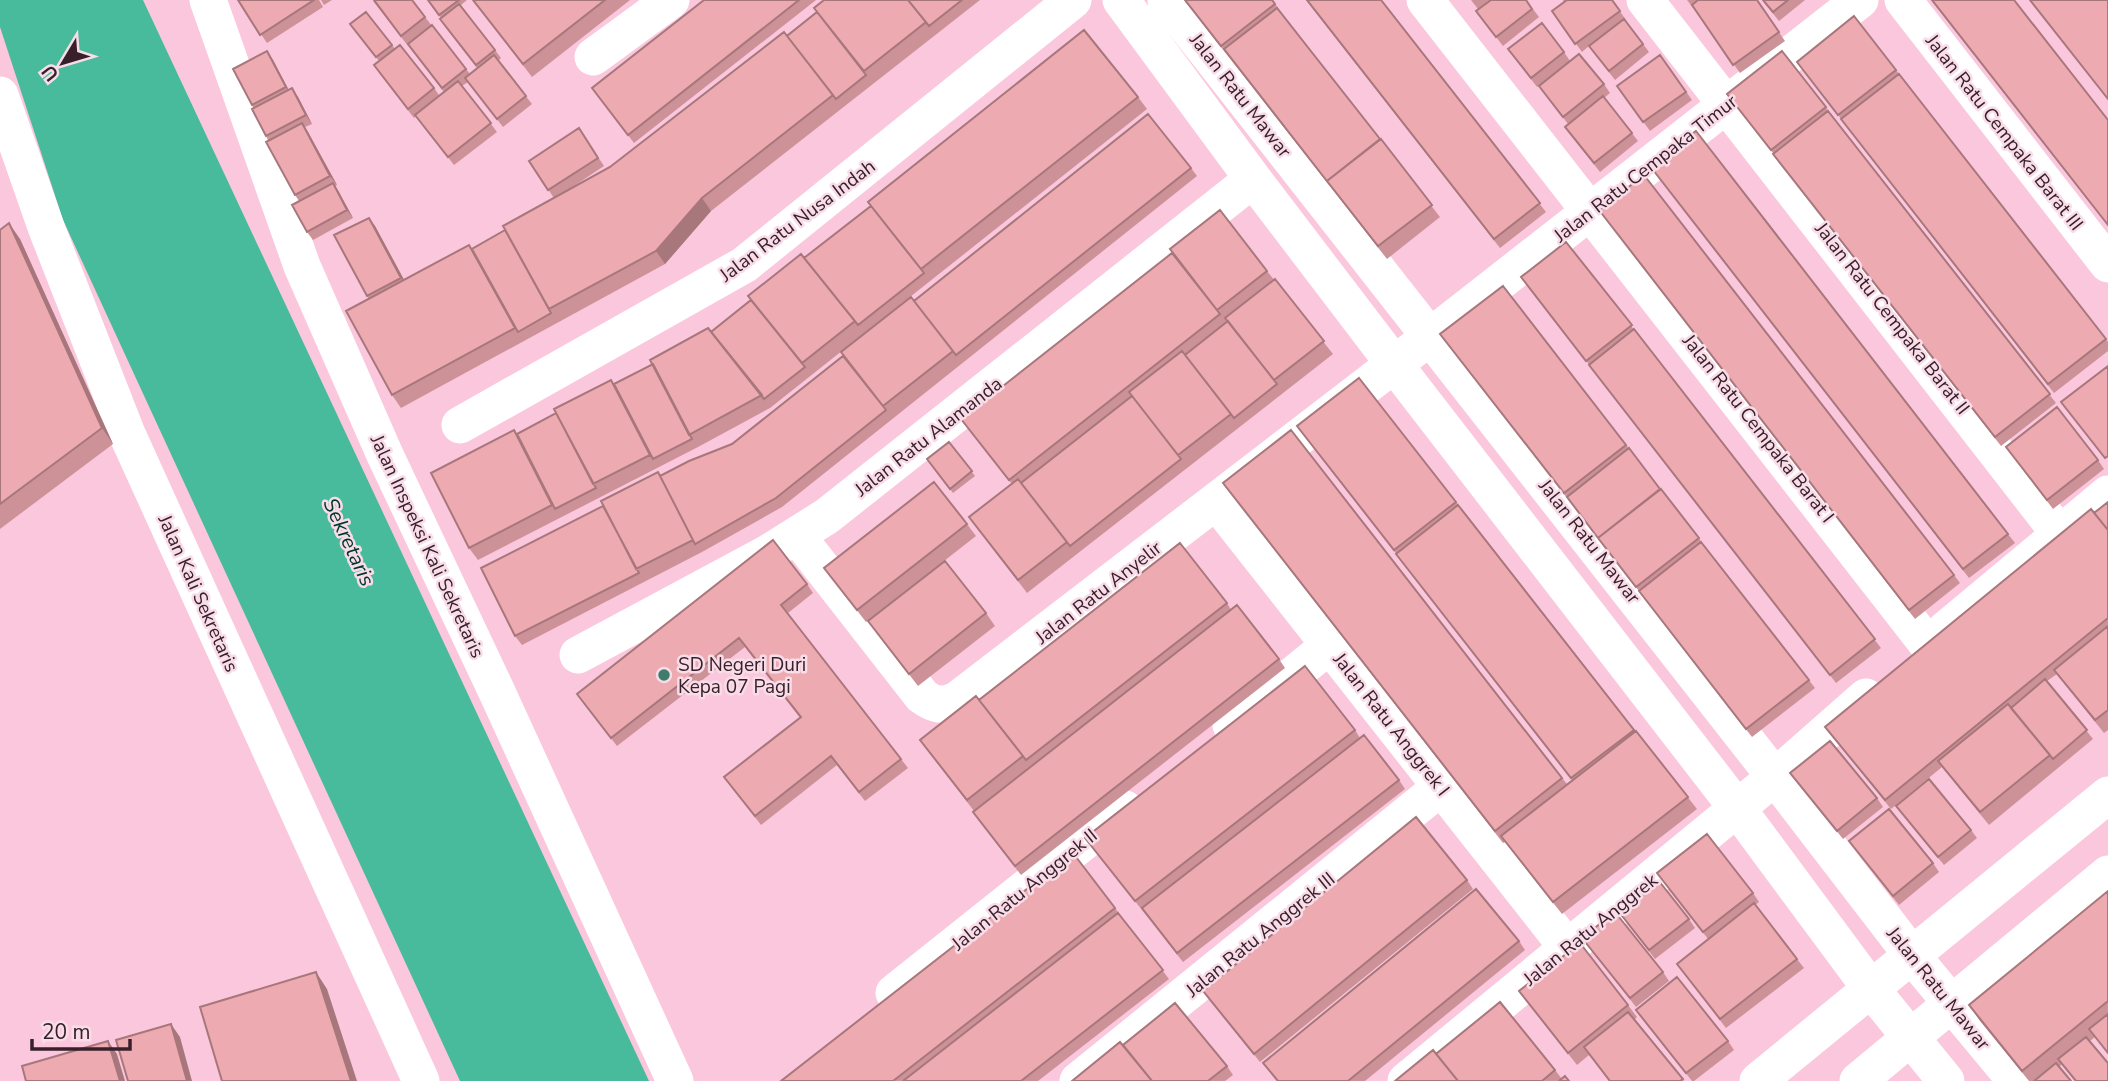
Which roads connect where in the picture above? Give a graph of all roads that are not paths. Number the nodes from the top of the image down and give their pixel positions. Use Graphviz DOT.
graph roads {
  1 [pos="208,0"];
  2 [pos="671,0"];
  3 [pos="1073,0"];
  4 [pos="1121,0"];
  5 [pos="1166,0"];
  6 [pos="1425,0"];
  7 [pos="1645,0"];
  8 [pos="1860,0"];
  9 [pos="1903,0"];
  10 [pos="593,57"];
  11 [pos="0,95"];
  12 [pos="1726,104"];
  13 [pos="11,166"];
  14 [pos="1253,179"];
  15 [pos="1589,211"];
  16 [pos="2108,264"];
  17 [pos="1430,336"];
  18 [pos="1394,364"];
  19 [pos="460,425"];
  20 [pos="2108,494"];
  21 [pos="1216,501"];
  22 [pos="2059,533"];
  23 [pos="797,536"];
  24 [pos="1330,645"];
  25 [pos="578,655"];
  26 [pos="1908,662"];
  27 [pos="1210,741"];
  28 [pos="1775,777"];
  29 [pos="1156,785"];
  30 [pos="1441,787"];
  31 [pos="2108,795"];
  32 [pos="1737,808"];
  33 [pos="2108,874"];
  34 [pos="1567,947"];
  35 [pos="1915,959"];
  36 [pos="1874,993"];
  37 [pos="1948,999"];
  38 [pos="872,1011"];
  39 [pos="1907,1033"];
  40 [pos="421,1081"];
  41 [pos="675,1081"];
  42 [pos="1078,1081"];
  43 [pos="1406,1081"];
  44 [pos="1758,1081"];
  45 [pos="1858,1081"];
  46 [pos="1946,1081"];
  47 [pos="2015,1081"];
  1 -- 41 [label="street, Jalan Inspeksi Kali Sekretaris"];
  2 -- 10 [label="street"];
  3 -- 19 [label="street, Jalan Ratu Nusa Indah"];
  4 -- 14 [label="street, Jalan Ratu Mawar"];
  5 -- 17 [label="street, Jalan Ratu Mawar"];
  6 -- 15 [label="street, Jalan Ratu Cempaka Barat I"];
  7 -- 12 [label="street, Jalan Ratu Cempaka Barat II"];
  8 -- 12 [label="street, Jalan Ratu Cempaka Timur"];
  9 -- 16 [label="street, Jalan Ratu Cempaka Barat III"];
  11 -- 13 [label="street, Jalan Kali Sekretaris"];
  12 -- 15 [label="street, Jalan Ratu Cempaka Timur"];
  12 -- 22 [label="street, Jalan Ratu Cempaka Barat II"];
  13 -- 40 [label="street, Jalan Kali Sekretaris"];
  14 -- 18 [label="street, Jalan Ratu Mawar"];
  14 -- 23 [label="street, Jalan Ratu Alamanda"];
  15 -- 17 [label="street, Jalan Ratu Cempaka Timur"];
  15 -- 26 [label="street, Jalan Ratu Cempaka Barat I"];
  17 -- 18 [label="street, Jalan Ratu Anyelir"];
  17 -- 28 [label="street, Jalan Ratu Mawar"];
  18 -- 21 [label="street, Jalan Ratu Anyelir"];
  18 -- 32 [label="street, Jalan Ratu Mawar"];
  20 -- 22 [label="street, Jalan Ratu Anggrek"];
  21 -- 23 [label="street, Jalan Ratu Anyelir"];
  21 -- 24 [label="street, Jalan Ratu Anggrek I"];
  22 -- 26 [label="street, Jalan Ratu Anggrek"];
  23 -- 25 [label="street, Jalan Ratu Alamanda"];
  24 -- 27 [label="street"];
  24 -- 30 [label="street, Jalan Ratu Anggrek I"];
  26 -- 28 [label="street, Jalan Ratu Anggrek"];
  28 -- 32 [label="street, Jalan Ratu Anggrek"];
  28 -- 35 [label="street, Jalan Ratu Mawar"];
  29 -- 38 [label="street, Jalan Ratu Anggrek II"];
  30 -- 34 [label="street, Jalan Ratu Anggrek I"];
  30 -- 42 [label="street, Jalan Ratu Anggrek III"];
  31 -- 35 [label="street"];
  32 -- 34 [label="street, Jalan Ratu Anggrek"];
  32 -- 36 [label="street, Jalan Ratu Mawar"];
  33 -- 37 [label="street"];
  34 -- 43 [label="street, Jalan Ratu Anggrek"];
  35 -- 36 [label="street"];
  35 -- 37 [label="street, Jalan Ratu Mawar"];
  36 -- 39 [label="street, Jalan Ratu Mawar"];
  36 -- 44 [label="street"];
  37 -- 39 [label="street"];
  37 -- 47 [label="street, Jalan Ratu Mawar"];
  39 -- 45 [label="street"];
  39 -- 46 [label="street, Jalan Ratu Mawar"];
}
